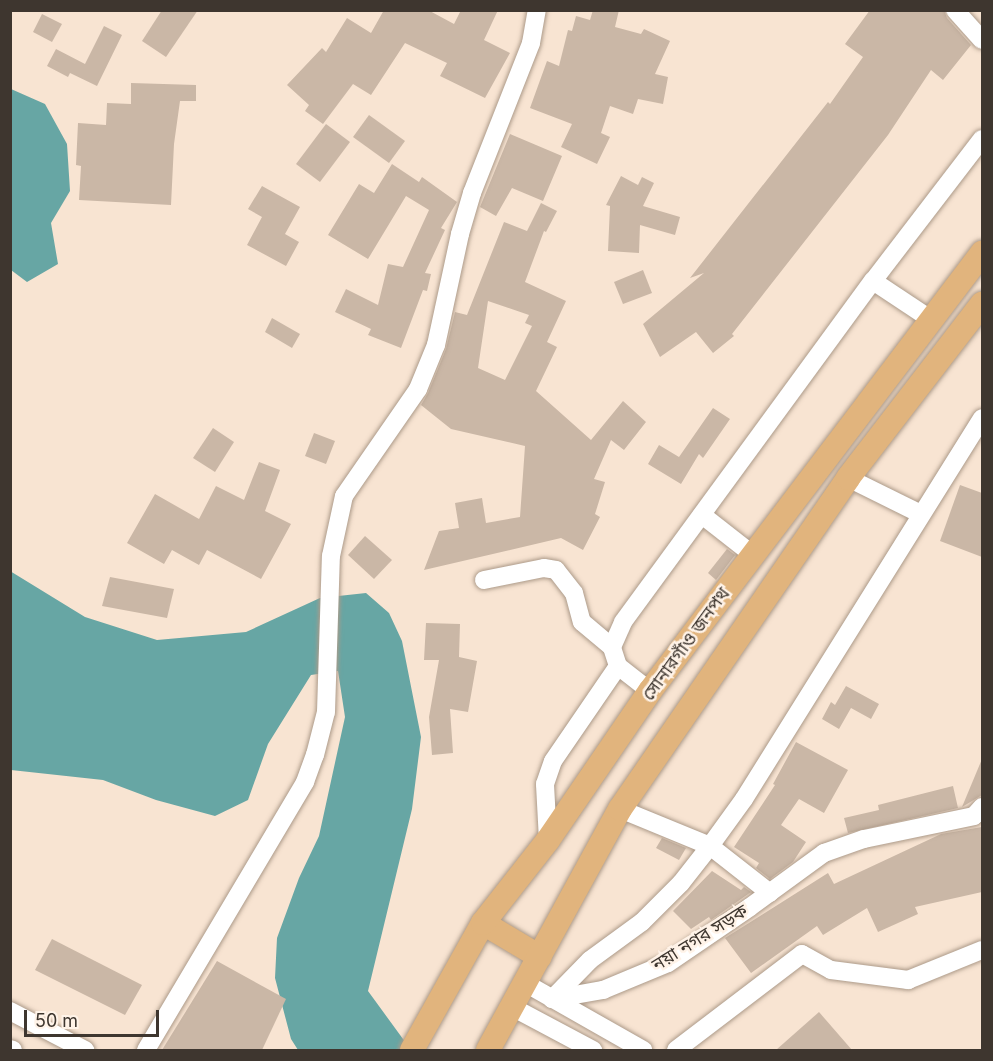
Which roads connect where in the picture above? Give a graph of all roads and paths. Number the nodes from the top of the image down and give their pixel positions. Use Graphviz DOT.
graph roads {
  1 [pos="537,10"];
  2 [pos="955,10"];
  3 [pos="982,40"];
  4 [pos="980,147"];
  5 [pos="982,252"];
  6 [pos="873,281"];
  7 [pos="982,304"];
  8 [pos="932,320"];
  9 [pos="982,418"];
  10 [pos="848,478"];
  11 [pos="921,514"];
  12 [pos="702,515"];
  13 [pos="752,554"];
  14 [pos="484,580"];
  15 [pos="612,647"];
  16 [pos="618,666"];
  17 [pos="650,691"];
  18 [pos="982,807"];
  19 [pos="620,809"];
  20 [pos="548,840"];
  21 [pos="710,846"];
  22 [pos="770,893"];
  23 [pos="483,923"];
  24 [pos="982,950"];
  25 [pos="540,957"];
  26 [pos="525,983"];
  27 [pos="552,999"];
  28 [pos="512,1007"];
  29 [pos="10,1011"];
  30 [pos="151,1042"];
  31 [pos="587,1049"];
  32 [pos="86,1050"];
  33 [pos="412,1050"];
  34 [pos="488,1050"];
  35 [pos="643,1050"];
  36 [pos="676,1050"];
  1 -- 30 [label="street"];
  2 -- 3 [label="street"];
  4 -- 6 [label="street"];
  5 -- 8 [label="main road, সোনারগাঁও জনপথ"];
  6 -- 8 [label="street"];
  6 -- 12 [label="street"];
  7 -- 10 [label="main road, সোনারগাঁও জনপথ"];
  8 -- 13 [label="main road, সোনারগাঁও জনপথ"];
  9 -- 11 [label="street"];
  10 -- 11 [label="street"];
  10 -- 19 [label="main road, সোনারগাঁও জনপথ"];
  11 -- 21 [label="street"];
  12 -- 13 [label="street"];
  12 -- 15 [label="street"];
  13 -- 17 [label="main road, সোনারগাঁও জনপথ"];
  14 -- 15 [label="street"];
  15 -- 16 [label="street"];
  16 -- 17 [label="street"];
  16 -- 20 [label="street"];
  17 -- 20 [label="main road, সোনারগাঁও জনপথ"];
  18 -- 22 [label="street, নয়া নগর সড়ক"];
  19 -- 21 [label="street, নয়া নগর সড়ক"];
  19 -- 25 [label="main road, সোনারগাঁও জনপথ"];
  20 -- 23 [label="main road, সোনারগাঁও জনপথ"];
  21 -- 22 [label="street, নয়া নগর সড়ক"];
  21 -- 27 [label="street"];
  22 -- 27 [label="street, নয়া নগর সড়ক"];
  23 -- 25 [label="main road"];
  23 -- 33 [label="main road, সোনারগাঁও জনপথ"];
  24 -- 36 [label="street"];
  25 -- 26 [label="main road, সোনারগাঁও জনপথ"];
  26 -- 27 [label="street"];
  26 -- 28 [label="main road, সোনারগাঁও জনপথ"];
  27 -- 35 [label="street"];
  28 -- 31 [label="street"];
  28 -- 34 [label="main road, সোনারগাঁও জনপথ"];
  29 -- 32 [label="street"];
}
